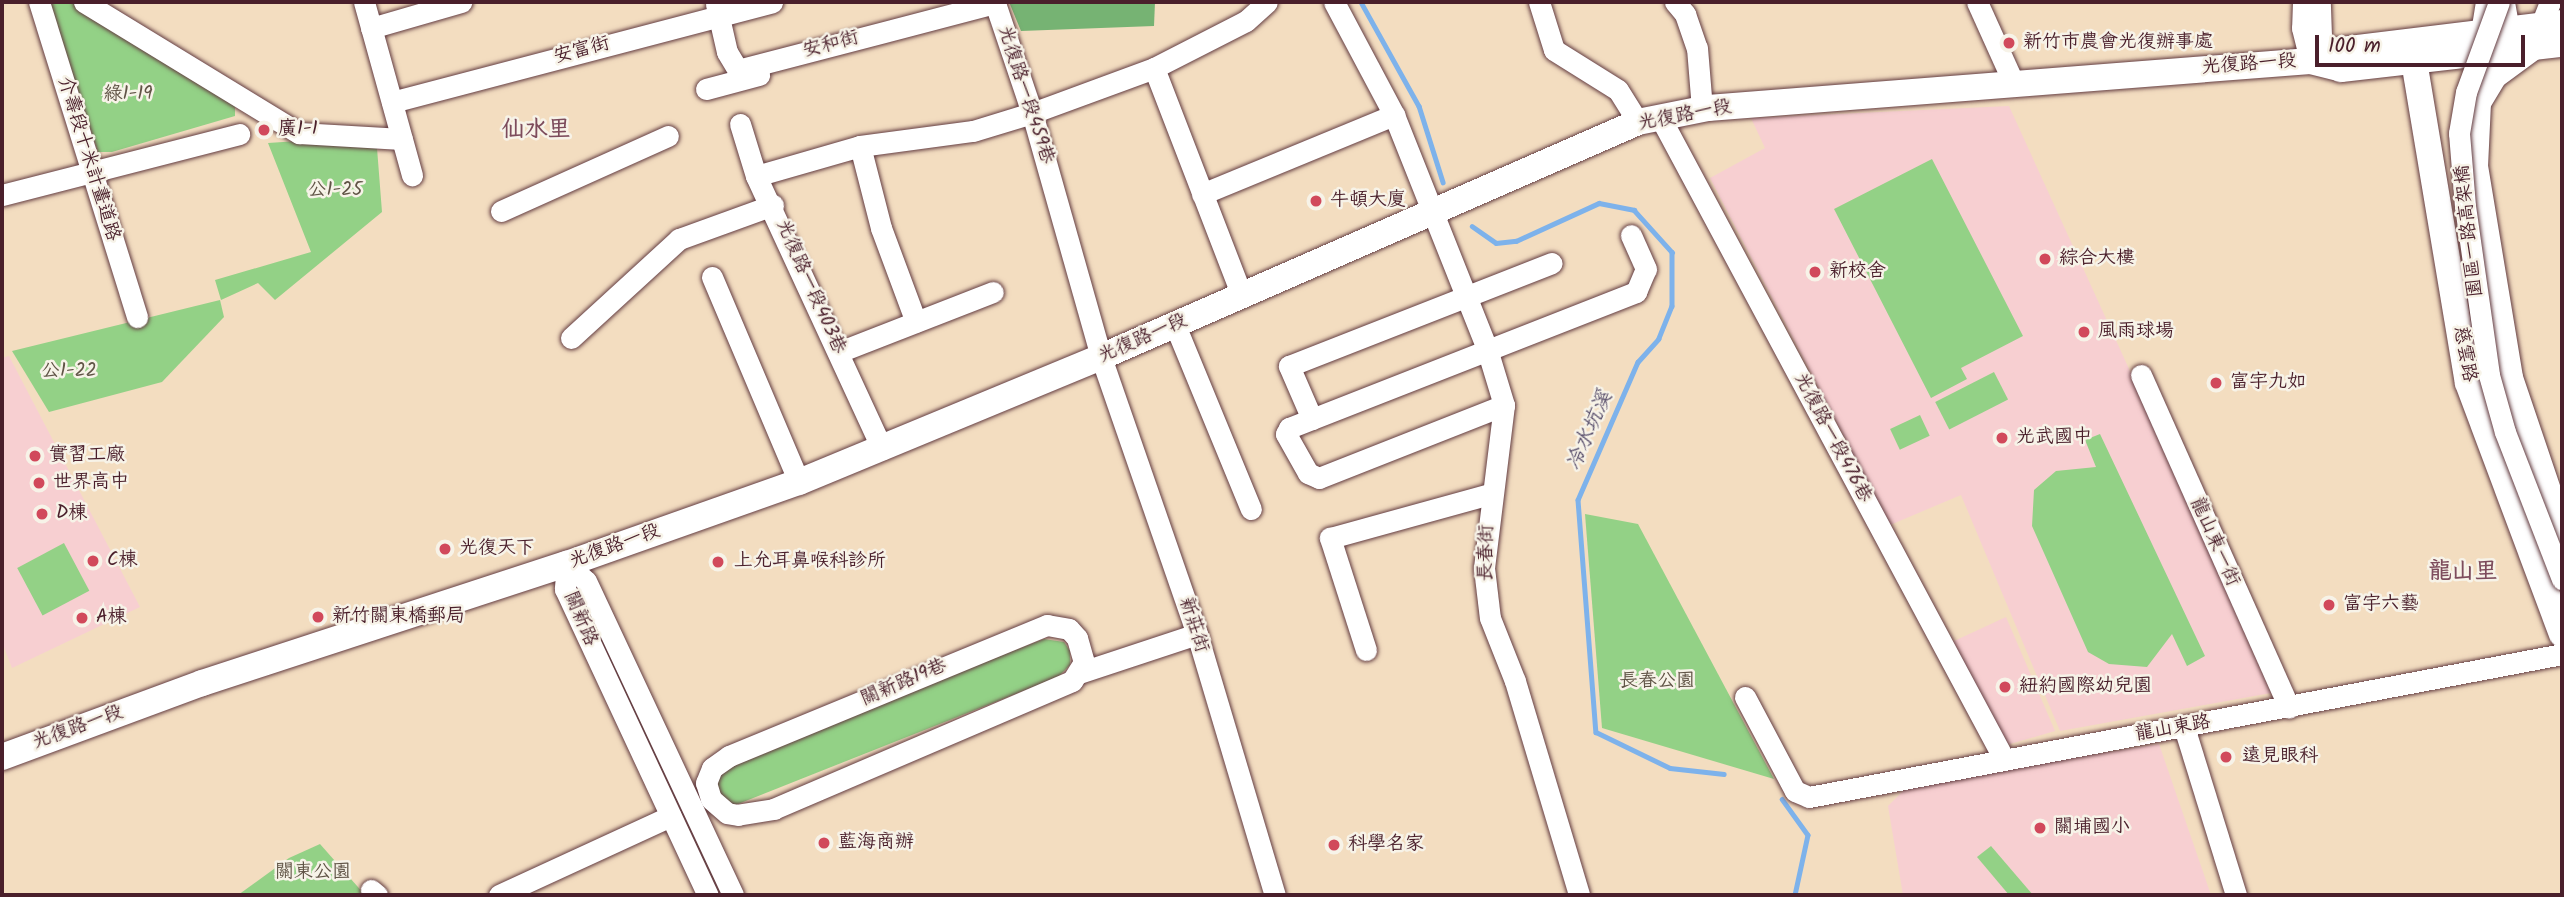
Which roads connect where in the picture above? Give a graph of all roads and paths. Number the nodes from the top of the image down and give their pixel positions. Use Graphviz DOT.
graph roads {
  1 [pos="39,2"];
  2 [pos="84,2"];
  3 [pos="364,2"];
  4 [pos="461,2"];
  5 [pos="772,2"];
  6 [pos="1267,2"];
  7 [pos="1334,2"];
  8 [pos="1539,2"];
  9 [pos="1675,2"];
  10 [pos="1977,2"];
  11 [pos="2303,2"];
  12 [pos="2320,2"];
  13 [pos="2486,2"];
  14 [pos="2502,2"];
  15 [pos="995,3"];
  16 [pos="717,8"];
  17 [pos="2546,25"];
  18 [pos="371,28"];
  19 [pos="2509,30"];
  20 [pos="2481,33"];
  21 [pos="2562,44"];
  22 [pos="2310,61"];
  23 [pos="2414,61"];
  24 [pos="1154,68"];
  25 [pos="2014,84"];
  26 [pos="706,89"];
  27 [pos="392,102"];
  28 [pos="1702,109"];
  29 [pos="1032,113"];
  30 [pos="1394,115"];
  31 [pos="1649,120"];
  32 [pos="740,124"];
  33 [pos="239,134"];
  34 [pos="668,136"];
  35 [pos="402,139"];
  36 [pos="860,146"];
  37 [pos="92,172"];
  38 [pos="412,174"];
  39 [pos="756,176"];
  40 [pos="1202,194"];
  41 [pos="2,195"];
  42 [pos="773,205"];
  43 [pos="501,211"];
  44 [pos="1433,211"];
  45 [pos="1631,236"];
  46 [pos="1552,263"];
  47 [pos="712,277"];
  48 [pos="993,292"];
  49 [pos="1241,294"];
  50 [pos="1465,295"];
  51 [pos="137,317"];
  52 [pos="916,322"];
  53 [pos="1175,325"];
  54 [pos="571,338"];
  55 [pos="1487,349"];
  56 [pos="839,352"];
  57 [pos="1101,357"];
  58 [pos="2141,375"];
  59 [pos="1504,405"];
  60 [pos="1311,419"];
  61 [pos="882,449"];
  62 [pos="799,482"];
  63 [pos="2546,488"];
  64 [pos="1490,494"];
  65 [pos="2514,502"];
  66 [pos="1251,509"];
  67 [pos="2562,532"];
  68 [pos="567,564"];
  69 [pos="2562,579"];
  70 [pos="1197,634"];
  71 [pos="2562,634"];
  72 [pos="1366,650"];
  73 [pos="2562,654"];
  74 [pos="1079,673"];
  75 [pos="1745,697"];
  76 [pos="2289,708"];
  77 [pos="2184,727"];
  78 [pos="2,757"];
  79 [pos="2004,759"];
  80 [pos="696,786"];
  81 [pos="727,813"];
  82 [pos="671,816"];
  83 [pos="702,823"];
  84 [pos="499,895"];
  85 [pos="708,895"];
  86 [pos="733,895"];
  87 [pos="1275,895"];
  88 [pos="1579,895"];
  89 [pos="2236,895"];
  1 -- 37 [label="street, 介壽段十米計畫道路"];
  2 -- 35 [label="street"];
  3 -- 18 [label="street"];
  4 -- 18 [label="street"];
  5 -- 16 [label="street, 安富街"];
  6 -- 24 [label="street"];
  7 -- 30 [label="street, 長春街"];
  8 -- 31 [label="street, 光復路一段476巷"];
  9 -- 28 [label="street"];
  10 -- 25 [label="street"];
  11 -- 22 [label="street"];
  12 -- 22 [label="street"];
  13 -- 20 [label="street"];
  14 -- 19 [label="street"];
  14 -- 69 [label="street, 園區一路高架橋, bridge"];
  15 -- 16 [label="street, 安和街"];
  15 -- 26 [label="street, 光復路一段459巷"];
  15 -- 29 [label="street, 光復路一段459巷"];
  16 -- 27 [label="street, 安富街"];
  17 -- 19 [label="main road, 光復路一段"];
  17 -- 21 [label="main road, 光復路一段"];
  17 -- 23 [label="main road, 光復路一段"];
  17 -- 63 [label="main road, 慈雲路"];
  18 -- 27 [label="street"];
  19 -- 20 [label="main road, 光復路一段"];
  20 -- 22 [label="main road, 光復路一段"];
  22 -- 23 [label="main road, 光復路一段"];
  22 -- 25 [label="main road, 光復路一段"];
  23 -- 65 [label="main road, 慈雲路"];
  24 -- 29 [label="street"];
  24 -- 40 [label="street"];
  25 -- 28 [label="main road, 光復路一段"];
  27 -- 35 [label="street"];
  28 -- 31 [label="main road, 光復路一段"];
  29 -- 36 [label="street"];
  29 -- 57 [label="street, 光復路一段459巷"];
  30 -- 40 [label="street"];
  30 -- 44 [label="street, 長春街"];
  31 -- 44 [label="main road, 光復路一段"];
  31 -- 79 [label="street, 光復路一段476巷"];
  32 -- 39 [label="street, 光復路一段403巷"];
  33 -- 37 [label="street"];
  34 -- 43 [label="street"];
  35 -- 38 [label="street"];
  36 -- 39 [label="street"];
  36 -- 52 [label="street"];
  37 -- 41 [label="street"];
  37 -- 51 [label="street, 介壽段十米計畫道路"];
  39 -- 42 [label="street, 光復路一段403巷"];
  40 -- 49 [label="street"];
  42 -- 54 [label="street"];
  42 -- 56 [label="street, 光復路一段403巷"];
  44 -- 49 [label="main road, 光復路一段"];
  44 -- 50 [label="street, 長春街"];
  45 -- 55 [label="street"];
  46 -- 50 [label="street"];
  47 -- 62 [label="street"];
  48 -- 52 [label="street"];
  49 -- 53 [label="main road, 光復路一段"];
  50 -- 55 [label="street, 長春街"];
  50 -- 60 [label="street"];
  52 -- 56 [label="street"];
  53 -- 57 [label="main road, 光復路一段"];
  53 -- 66 [label="street"];
  55 -- 59 [label="street, 長春街"];
  55 -- 60 [label="street"];
  56 -- 61 [label="street, 光復路一段403巷"];
  57 -- 61 [label="main road, 光復路一段"];
  57 -- 70 [label="street, 新莊街"];
  58 -- 76 [label="street, 龍山東一街"];
  59 -- 60 [label="street"];
  59 -- 64 [label="street, 長春街"];
  61 -- 62 [label="main road, 光復路一段"];
  62 -- 68 [label="main road, 光復路一段"];
  63 -- 65 [label="street"];
  63 -- 67 [label="main road, 慈雲路"];
  64 -- 72 [label="street"];
  64 -- 88 [label="street, 長春街"];
  65 -- 71 [label="main road, 慈雲路"];
  68 -- 78 [label="main road, 光復路一段"];
  68 -- 80 [label="street, 關新路"];
  68 -- 82 [label="street, 關新路"];
  70 -- 74 [label="street"];
  70 -- 87 [label="street, 新莊街"];
  73 -- 76 [label="street, 龍山東路"];
  74 -- 80 [label="street, 關新路19巷"];
  74 -- 81 [label="street"];
  75 -- 79 [label="street, 龍山東路"];
  76 -- 77 [label="street, 龍山東路"];
  77 -- 79 [label="street, 龍山東路"];
  77 -- 89 [label="street"];
  80 -- 81 [label="street"];
  80 -- 83 [label="street, 關新路"];
  81 -- 83 [label="street"];
  82 -- 84 [label="street"];
  82 -- 85 [label="street, 關新路"];
  83 -- 86 [label="street, 關新路"];
}
